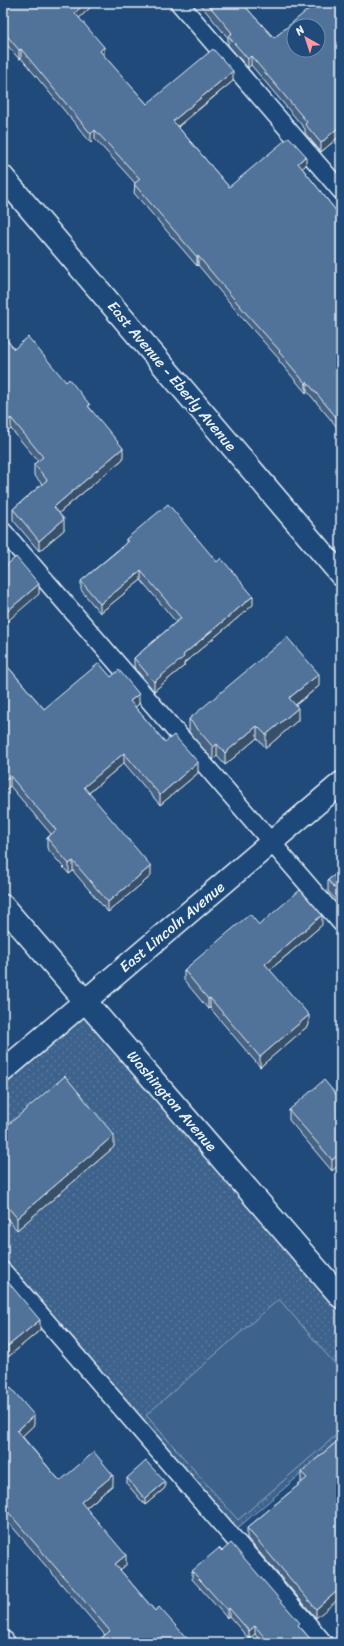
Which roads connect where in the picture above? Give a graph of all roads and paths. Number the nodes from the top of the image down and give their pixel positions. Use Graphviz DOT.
graph roads {
  1 [pos="179,3"];
  2 [pos="3,177"];
  3 [pos="341,190"];
  4 [pos="3,530"];
  5 [pos="341,575"];
  6 [pos="341,783"];
  7 [pos="272,842"];
  8 [pos="3,906"];
  9 [pos="341,923"];
  10 [pos="85,1001"];
  11 [pos="3,1071"];
  12 [pos="3,1271"];
  13 [pos="341,1297"];
  14 [pos="324,1643"];
  1 -- 3 [label="lane"];
  2 -- 5 [label="street, East Avenue - Eberly Avenue"];
  4 -- 7 [label="lane"];
  6 -- 7 [label="street, East Lincoln Avenue"];
  7 -- 9 [label="lane"];
  7 -- 10 [label="street, East Lincoln Avenue"];
  8 -- 10 [label="street, Washington Avenue"];
  10 -- 11 [label="street, East Lincoln Avenue"];
  10 -- 13 [label="street, Washington Avenue"];
  12 -- 14 [label="lane"];
}
